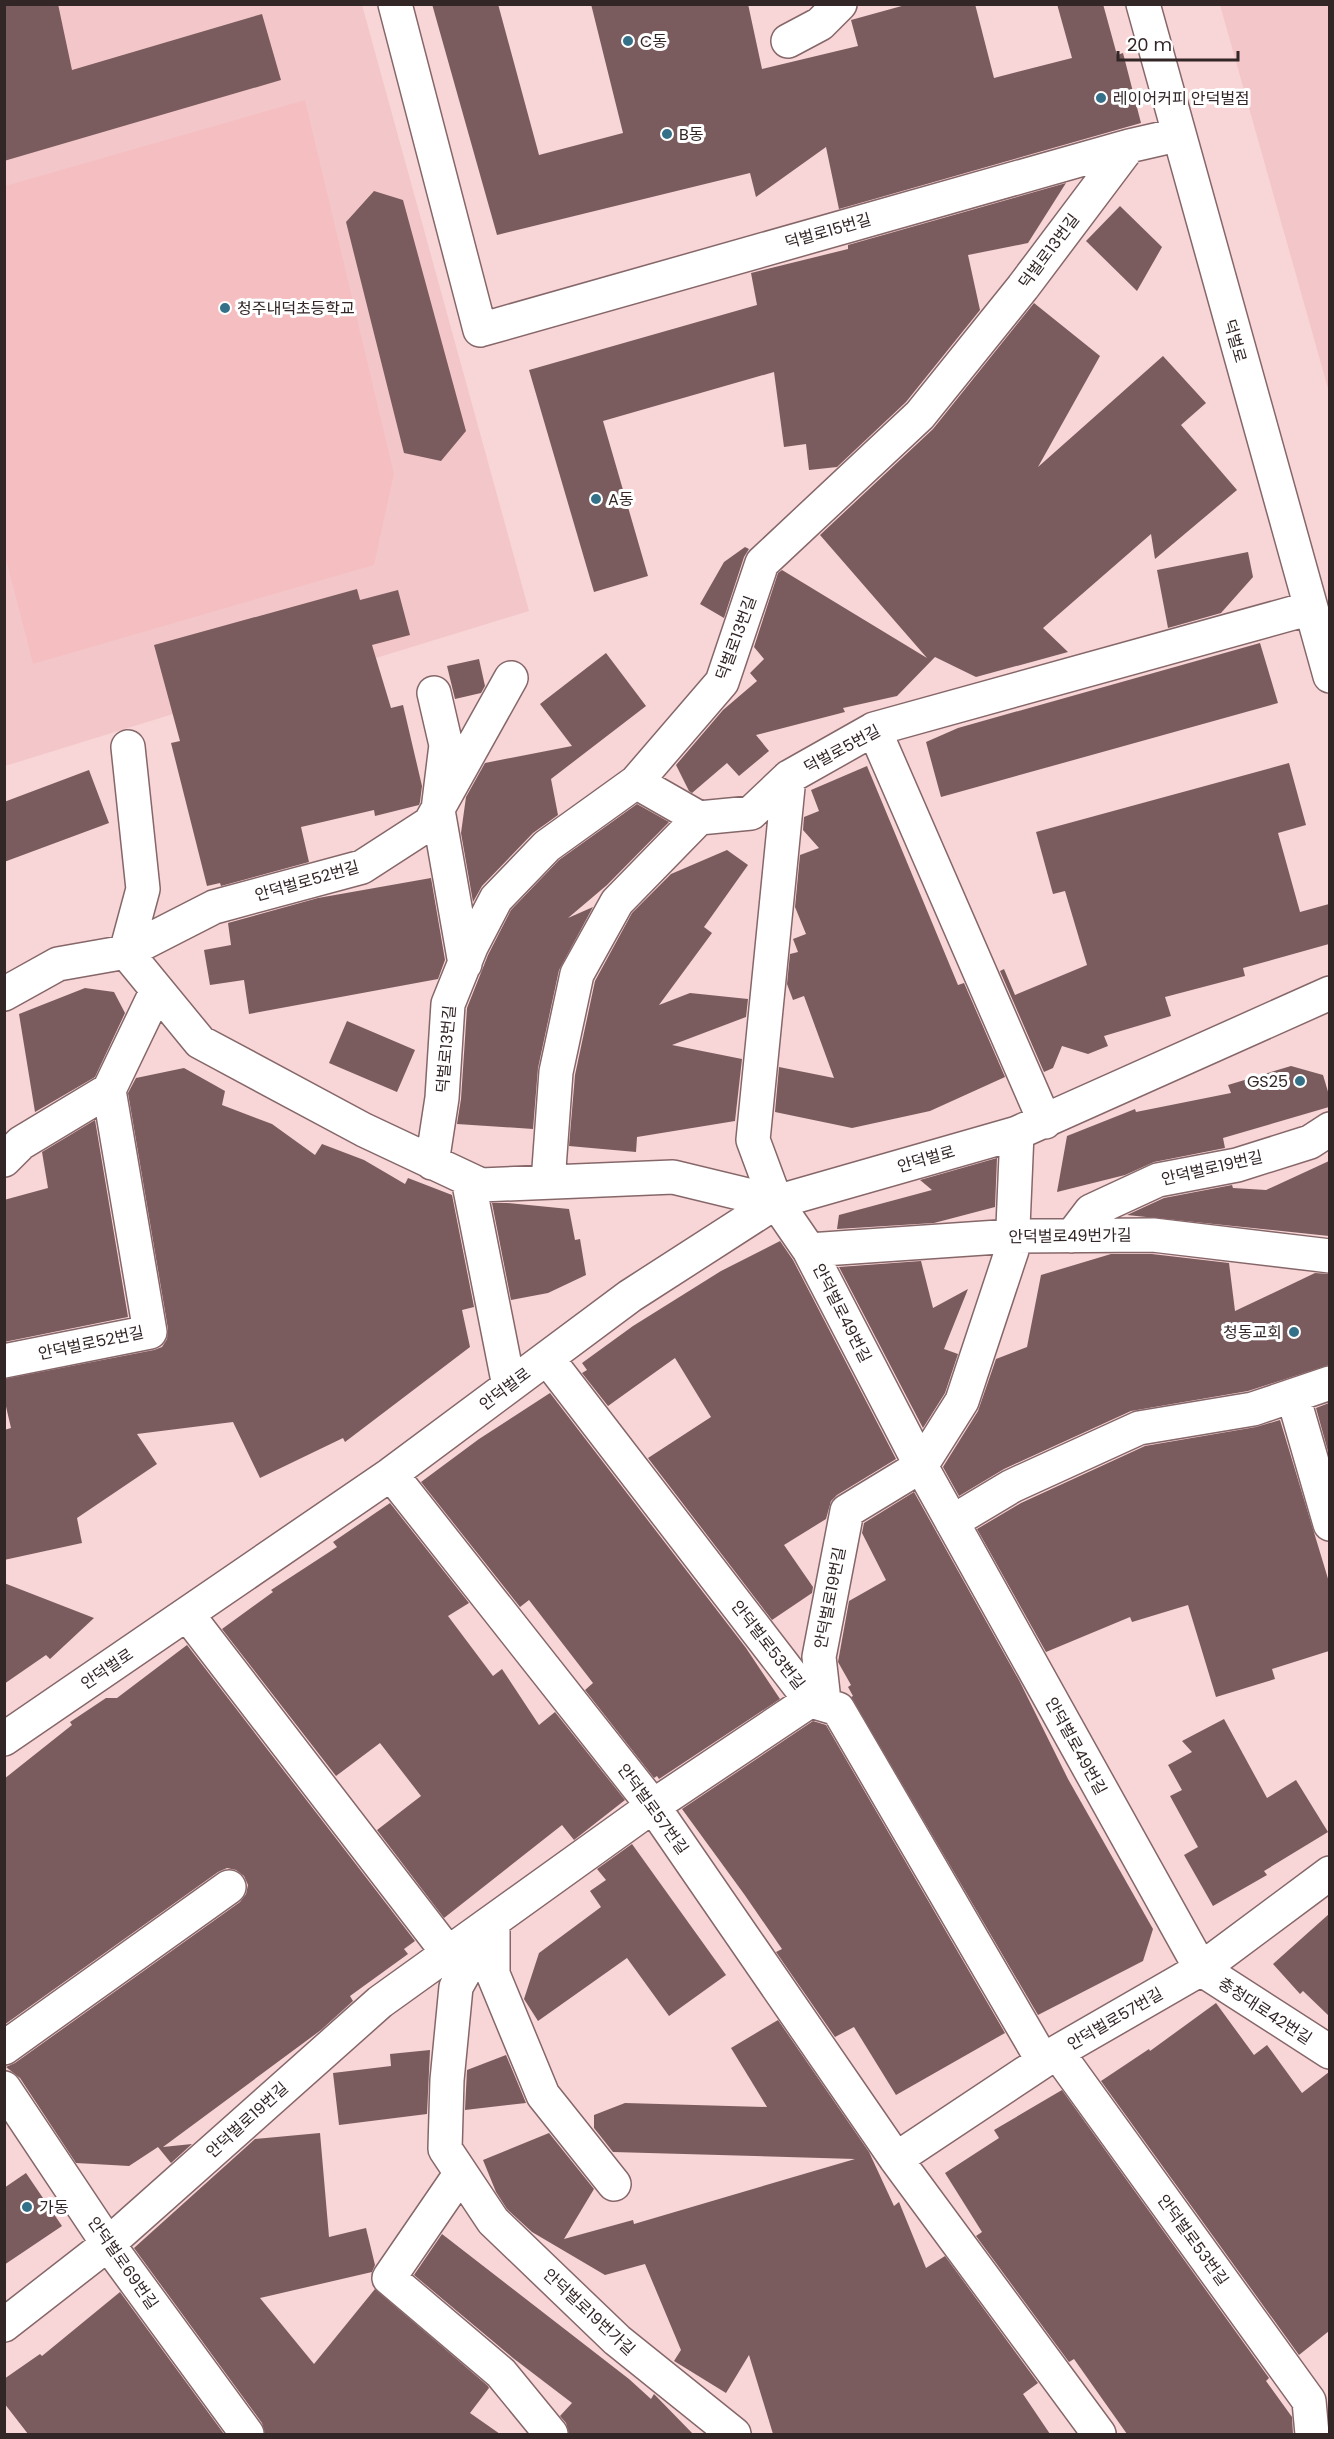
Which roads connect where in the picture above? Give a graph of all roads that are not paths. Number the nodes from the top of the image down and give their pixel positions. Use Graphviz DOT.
graph roads {
  1 [pos="395,4"];
  2 [pos="840,4"];
  3 [pos="1143,4"];
  4 [pos="788,41"];
  5 [pos="1177,135"];
  6 [pos="1129,146"];
  7 [pos="1311,608"];
  8 [pos="1329,676"];
  9 [pos="511,678"];
  10 [pos="434,693"];
  11 [pos="874,729"];
  12 [pos="128,747"];
  13 [pos="789,777"];
  14 [pos="636,782"];
  15 [pos="438,810"];
  16 [pos="699,818"];
  17 [pos="126,952"];
  18 [pos="465,964"];
  19 [pos="158,990"];
  20 [pos="1329,993"];
  21 [pos="4,994"];
  22 [pos="109,1090"];
  23 [pos="1031,1128"];
  24 [pos="1329,1129"];
  25 [pos="4,1160"];
  26 [pos="432,1162"];
  27 [pos="468,1179"];
  28 [pos="548,1182"];
  29 [pos="776,1202"];
  30 [pos="1013,1236"];
  31 [pos="1072,1236"];
  32 [pos="809,1250"];
  33 [pos="1329,1257"];
  34 [pos="547,1358"];
  35 [pos="4,1361"];
  36 [pos="1329,1383"];
  37 [pos="509,1386"];
  38 [pos="1293,1396"];
  39 [pos="921,1466"];
  40 [pos="392,1474"];
  41 [pos="952,1522"];
  42 [pos="1329,1524"];
  43 [pos="187,1614"];
  44 [pos="811,1701"];
  45 [pos="4,1739"];
  46 [pos="654,1806"];
  47 [pos="1329,1873"];
  48 [pos="229,1887"];
  49 [pos="493,1921"];
  50 [pos="448,1953"];
  51 [pos="1201,1969"];
  52 [pos="4,2048"];
  53 [pos="1329,2052"];
  54 [pos="1050,2057"];
  55 [pos="4,2088"];
  56 [pos="896,2158"];
  57 [pos="461,2173"];
  58 [pos="615,2184"];
  59 [pos="108,2244"];
  60 [pos="4,2325"];
  61 [pos="1319,2395"];
  62 [pos="247,2434"];
  63 [pos="551,2434"];
  64 [pos="734,2434"];
  65 [pos="1099,2434"];
  66 [pos="1312,2434"];
  1 -- 6 [label="street, 덕벌로15번길"];
  2 -- 4 [label="street"];
  3 -- 5 [label="street, 덕벌로"];
  5 -- 6 [label="street, 덕벌로15번길"];
  5 -- 7 [label="street, 덕벌로"];
  6 -- 14 [label="street, 덕벌로13번길"];
  7 -- 8 [label="street, 덕벌로"];
  7 -- 11 [label="street, 덕벌로5번길"];
  9 -- 15 [label="street, 안덕벌로52번길"];
  10 -- 15 [label="street"];
  11 -- 13 [label="street, 덕벌로5번길"];
  11 -- 23 [label="street"];
  12 -- 17 [label="street"];
  13 -- 16 [label="street"];
  13 -- 29 [label="street, 덕벌로5번길"];
  14 -- 16 [label="street"];
  14 -- 18 [label="street, 덕벌로13번길"];
  15 -- 17 [label="street, 안덕벌로52번길"];
  15 -- 18 [label="street"];
  16 -- 28 [label="street"];
  17 -- 19 [label="street"];
  17 -- 21 [label="street, 안덕벌로52번길"];
  18 -- 26 [label="street, 덕벌로13번길"];
  19 -- 22 [label="street"];
  19 -- 26 [label="street"];
  20 -- 23 [label="street, 안덕벌로"];
  22 -- 25 [label="street"];
  22 -- 35 [label="street, 안덕벌로52번길"];
  23 -- 29 [label="street, 안덕벌로"];
  23 -- 30 [label="street, 안덕벌로19번길"];
  24 -- 31 [label="street, 안덕벌로19번길"];
  26 -- 27 [label="street"];
  27 -- 28 [label="street"];
  27 -- 37 [label="street"];
  28 -- 29 [label="street"];
  29 -- 32 [label="street, 안덕벌로49번길"];
  29 -- 34 [label="street, 안덕벌로"];
  30 -- 31 [label="street, 안덕벌로49번가길"];
  30 -- 32 [label="street, 안덕벌로49번가길"];
  30 -- 39 [label="street, 안덕벌로19번길"];
  31 -- 33 [label="street, 안덕벌로49번가길"];
  32 -- 39 [label="street, 안덕벌로49번길"];
  34 -- 37 [label="street, 안덕벌로"];
  34 -- 44 [label="street, 안덕벌로53번길"];
  36 -- 38 [label="street"];
  37 -- 40 [label="street, 안덕벌로"];
  38 -- 41 [label="street"];
  38 -- 42 [label="street"];
  39 -- 41 [label="street, 안덕벌로49번길"];
  39 -- 44 [label="street, 안덕벌로19번길"];
  40 -- 43 [label="street, 안덕벌로"];
  40 -- 46 [label="street, 안덕벌로57번길"];
  41 -- 51 [label="street, 안덕벌로49번길"];
  43 -- 45 [label="street, 안덕벌로"];
  43 -- 50 [label="street"];
  44 -- 46 [label="street, 안덕벌로19번길"];
  44 -- 54 [label="street, 안덕벌로53번길"];
  46 -- 49 [label="street, 안덕벌로19번길"];
  46 -- 56 [label="street, 안덕벌로57번길"];
  47 -- 51 [label="street, 안덕벌로57번길"];
  48 -- 52 [label="street"];
  49 -- 50 [label="street, 안덕벌로19번길"];
  49 -- 57 [label="street, 안덕벌로19번가길"];
  49 -- 58 [label="street"];
  50 -- 59 [label="street, 안덕벌로19번길"];
  51 -- 53 [label="street, 충청대로42번길"];
  51 -- 54 [label="street, 안덕벌로57번길"];
  54 -- 56 [label="street, 안덕벌로57번길"];
  54 -- 61 [label="street, 안덕벌로53번길"];
  55 -- 59 [label="street, 안덕벌로69번길"];
  56 -- 65 [label="street, 안덕벌로57번길"];
  57 -- 63 [label="street"];
  57 -- 64 [label="street, 안덕벌로19번가길"];
  59 -- 60 [label="street, 안덕벌로19번길"];
  59 -- 62 [label="street, 안덕벌로69번길"];
  61 -- 66 [label="street, 안덕벌로53번길"];
}
